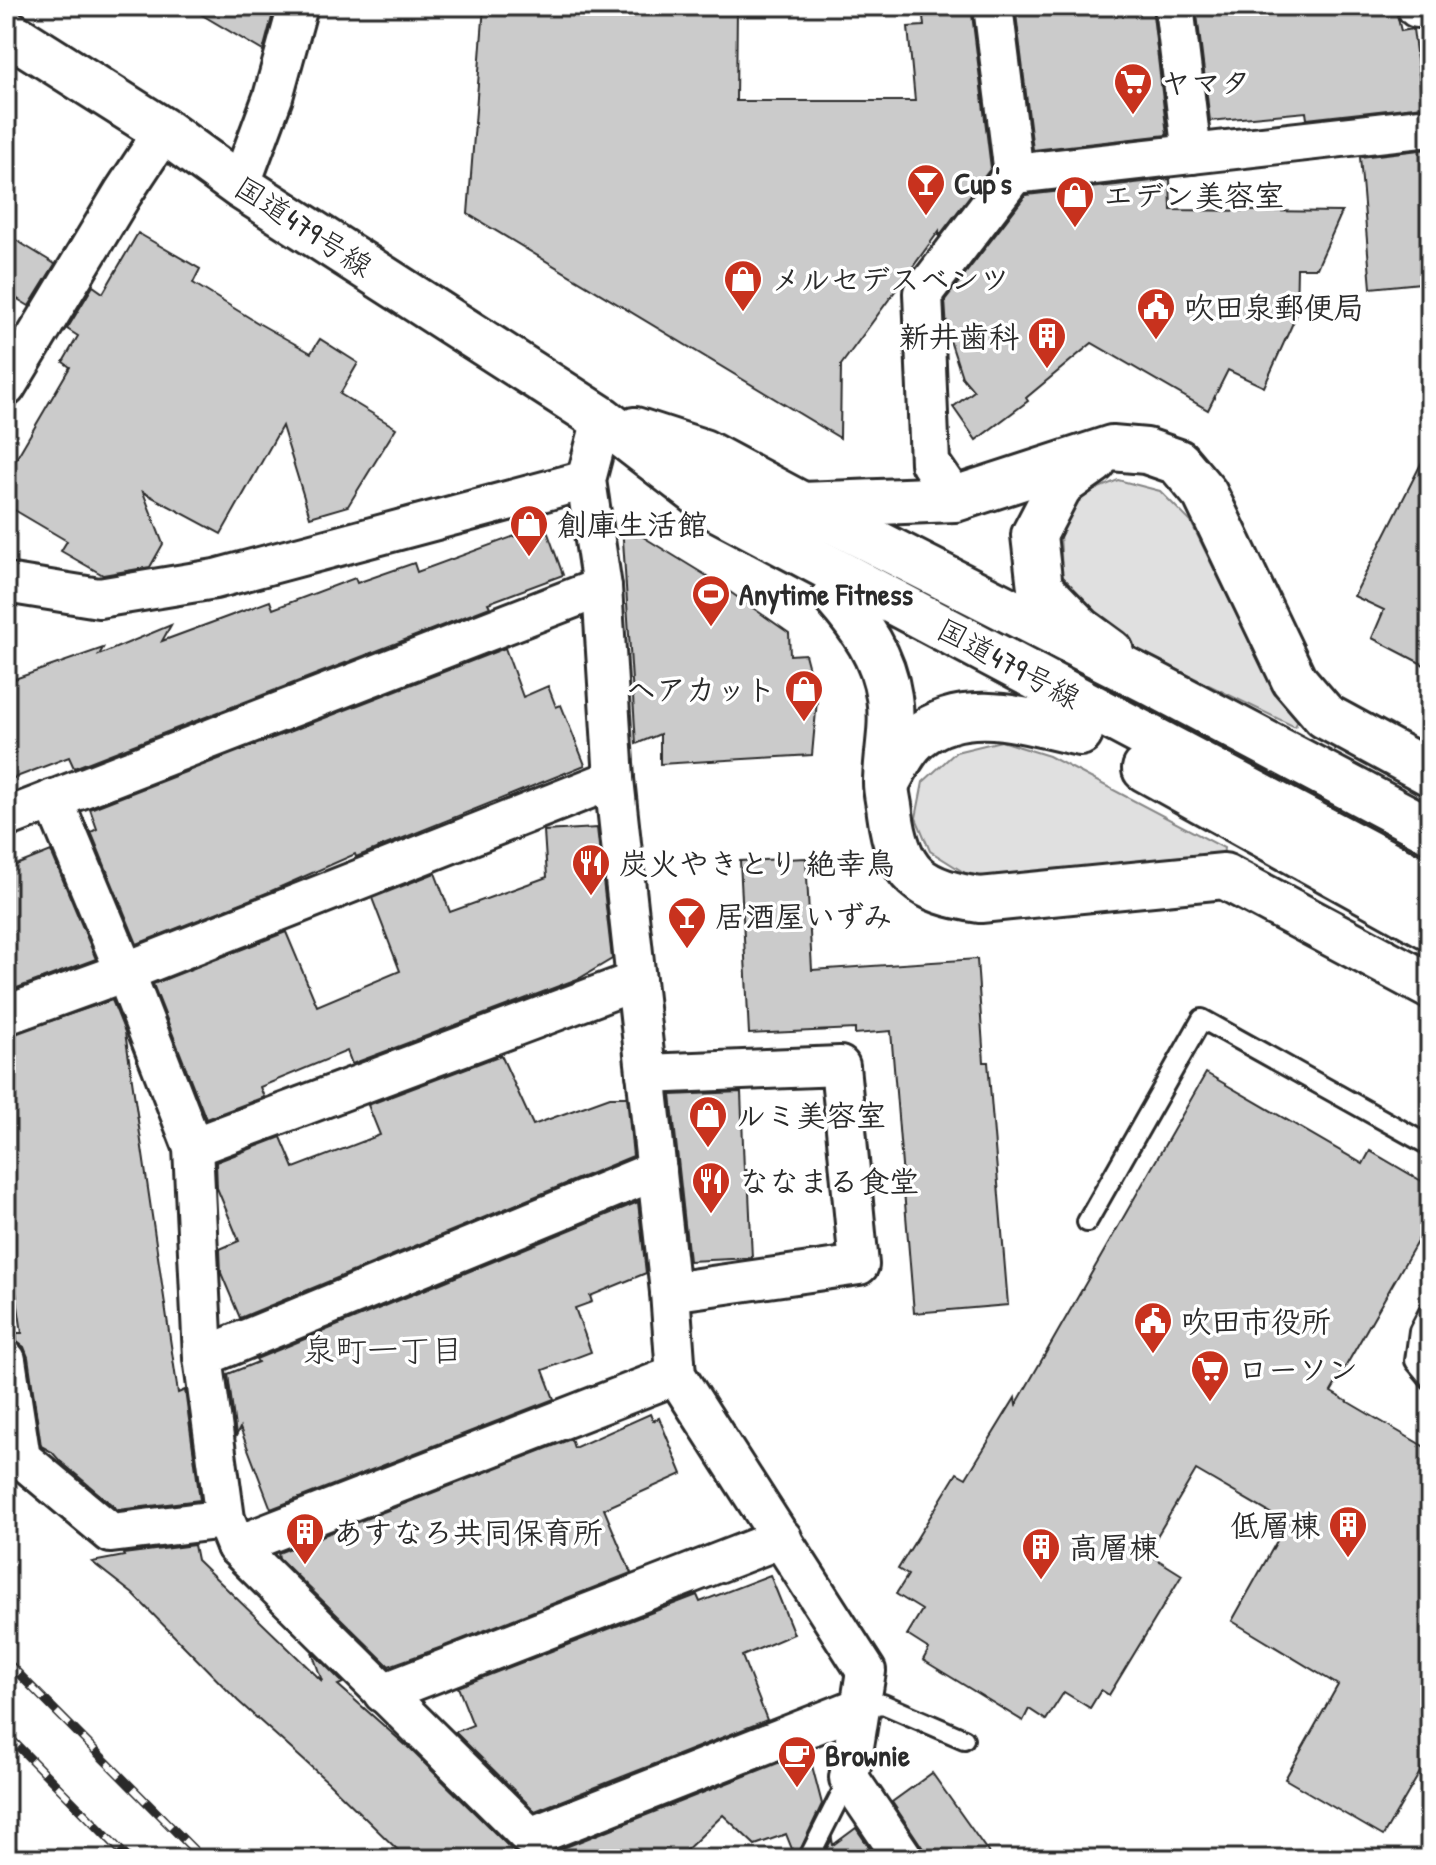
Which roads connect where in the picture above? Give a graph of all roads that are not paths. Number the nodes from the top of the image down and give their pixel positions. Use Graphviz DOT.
graph roads {
  1 [pos="298,6"];
  2 [pos="993,6"];
  3 [pos="1174,6"];
  4 [pos="6,31"];
  5 [pos="1430,127"];
  6 [pos="164,131"];
  7 [pos="1192,154"];
  8 [pos="1014,174"];
  9 [pos="240,186"];
  10 [pos="6,387"];
  11 [pos="602,419"];
  12 [pos="1112,448"];
  13 [pos="586,480"];
  14 [pos="955,499"];
  15 [pos="802,505"];
  16 [pos="720,510"];
  17 [pos="6,583"];
  18 [pos="602,587"];
  19 [pos="835,596"];
  20 [pos="1150,682"];
  21 [pos="1080,733"];
  22 [pos="1430,773"];
  23 [pos="614,779"];
  24 [pos="886,783"];
  25 [pos="53,799"];
  26 [pos="6,818"];
  27 [pos="1430,830"];
  28 [pos="1430,886"];
  29 [pos="1430,927"];
  30 [pos="125,972"];
  31 [pos="636,981"];
  32 [pos="1430,986"];
  33 [pos="6,1015"];
  34 [pos="646,1074"];
  35 [pos="1430,1146"];
  36 [pos="193,1147"];
  37 [pos="657,1170"];
  38 [pos="1087,1222"];
  39 [pos="670,1292"];
  40 [pos="1430,1310"];
  41 [pos="203,1357"];
  42 [pos="6,1360"];
  43 [pos="676,1375"];
  44 [pos="1430,1379"];
  45 [pos="231,1532"];
  46 [pos="782,1538"];
  47 [pos="383,1693"];
  48 [pos="860,1707"];
  49 [pos="964,1739"];
  50 [pos="849,1778"];
  51 [pos="540,1848"];
  52 [pos="808,1859"];
  53 [pos="904,1859"];
  1 -- 9 [label="street"];
  2 -- 8 [label="street"];
  3 -- 7 [label="street"];
  4 -- 6 [label="main road, 国道479号線"];
  5 -- 7 [label="street"];
  6 -- 9 [label="main road, 国道479号線"];
  6 -- 10 [label="street"];
  7 -- 8 [label="street"];
  8 -- 14 [label="street"];
  9 -- 11 [label="main road, 国道479号線"];
  11 -- 13 [label="street"];
  11 -- 15 [label="main road, 国道479号線"];
  11 -- 16 [label="main road, 国道479号線"];
  12 -- 14 [label="main road"];
  12 -- 20 [label="main road"];
  12 -- 22 [label="main road"];
  13 -- 17 [label="street"];
  13 -- 18 [label="street"];
  14 -- 15 [label="main road"];
  15 -- 20 [label="main road, 国道479号線"];
  16 -- 19 [label="main road"];
  16 -- 28 [label="main road, 国道479号線"];
  18 -- 23 [label="street"];
  18 -- 25 [label="street"];
  19 -- 21 [label="main road"];
  19 -- 24 [label="main road"];
  20 -- 27 [label="main road, 国道479号線"];
  21 -- 24 [label="main road"];
  21 -- 29 [label="main road"];
  23 -- 30 [label="street"];
  23 -- 31 [label="street"];
  24 -- 32 [label="main road"];
  25 -- 26 [label="street"];
  25 -- 30 [label="street"];
  30 -- 33 [label="street"];
  30 -- 36 [label="street"];
  31 -- 34 [label="street"];
  31 -- 36 [label="street"];
  34 -- 37 [label="street"];
  34 -- 39 [label="street"];
  35 -- 38 [label="lane"];
  36 -- 41 [label="street"];
  37 -- 39 [label="street"];
  37 -- 41 [label="street"];
  39 -- 43 [label="street"];
  40 -- 44 [label="lane"];
  41 -- 45 [label="street"];
  42 -- 45 [label="street"];
  43 -- 45 [label="street"];
  43 -- 46 [label="street"];
  45 -- 47 [label="street"];
  46 -- 47 [label="street"];
  46 -- 48 [label="street"];
  47 -- 51 [label="street"];
  48 -- 49 [label="lane"];
  48 -- 50 [label="street"];
  48 -- 51 [label="street"];
  50 -- 52 [label="lane"];
  50 -- 53 [label="street"];
}
